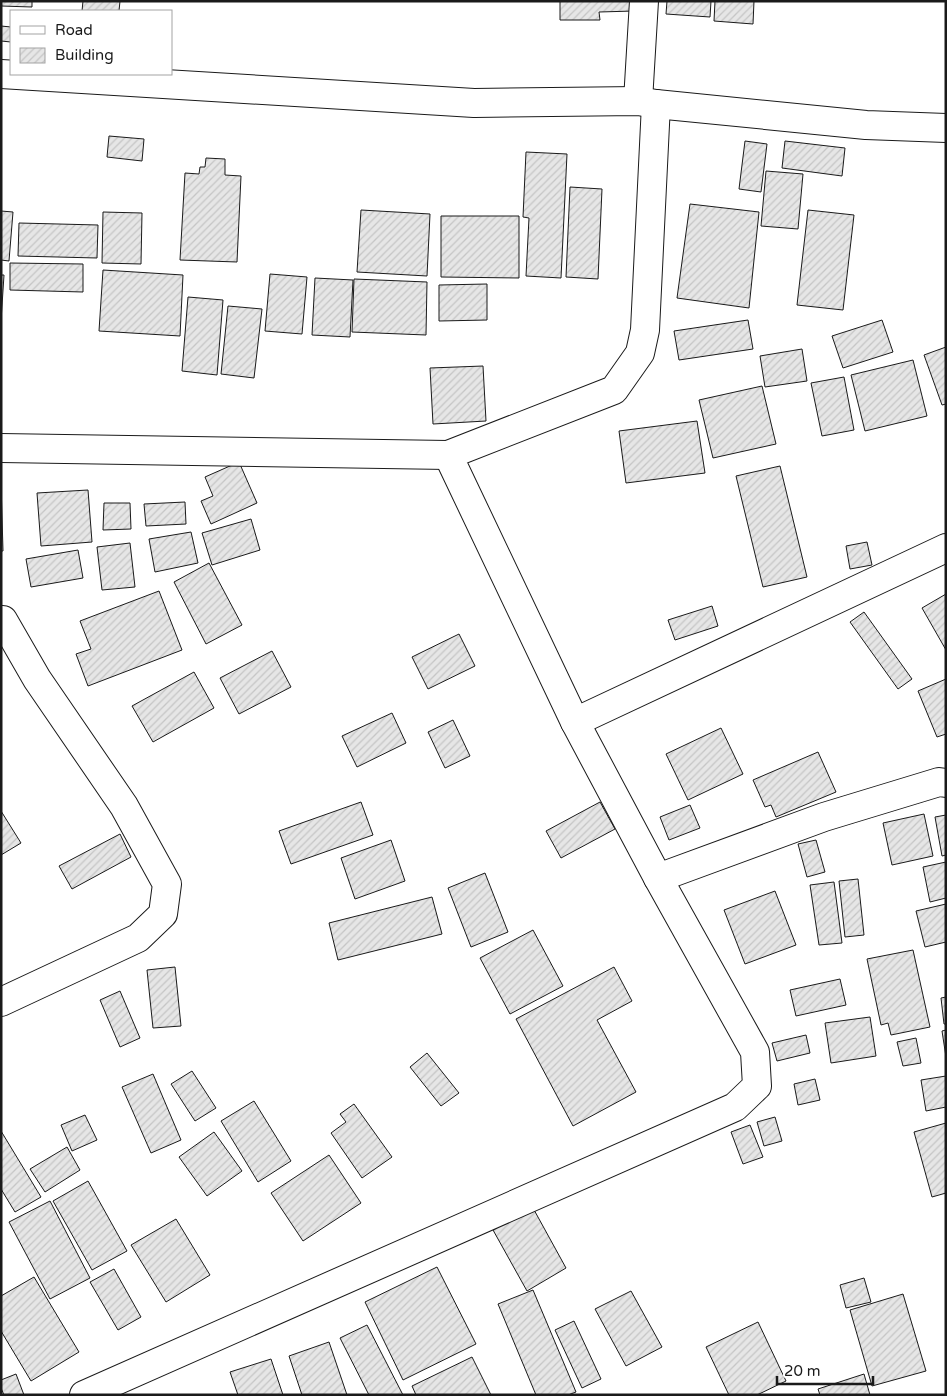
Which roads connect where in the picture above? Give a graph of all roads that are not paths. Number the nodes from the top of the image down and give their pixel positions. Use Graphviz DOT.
graph roads {
  1 [pos="644,1"];
  2 [pos="17,75"];
  3 [pos="647,103"];
  4 [pos="946,128"];
  5 [pos="1,448"];
  6 [pos="448,455"];
  7 [pos="946,548"];
  8 [pos="3,620"];
  9 [pos="575,722"];
  10 [pos="946,783"];
  11 [pos="658,878"];
  12 [pos="1,1002"];
  13 [pos="84,1395"];
  1 -- 3 [label="street"];
  2 -- 3 [label="street"];
  3 -- 4 [label="street"];
  3 -- 6 [label="street"];
  5 -- 6 [label="street"];
  6 -- 9 [label="street"];
  7 -- 9 [label="street"];
  8 -- 12 [label="street"];
  9 -- 11 [label="street"];
  10 -- 11 [label="street"];
  11 -- 13 [label="street"];
}
